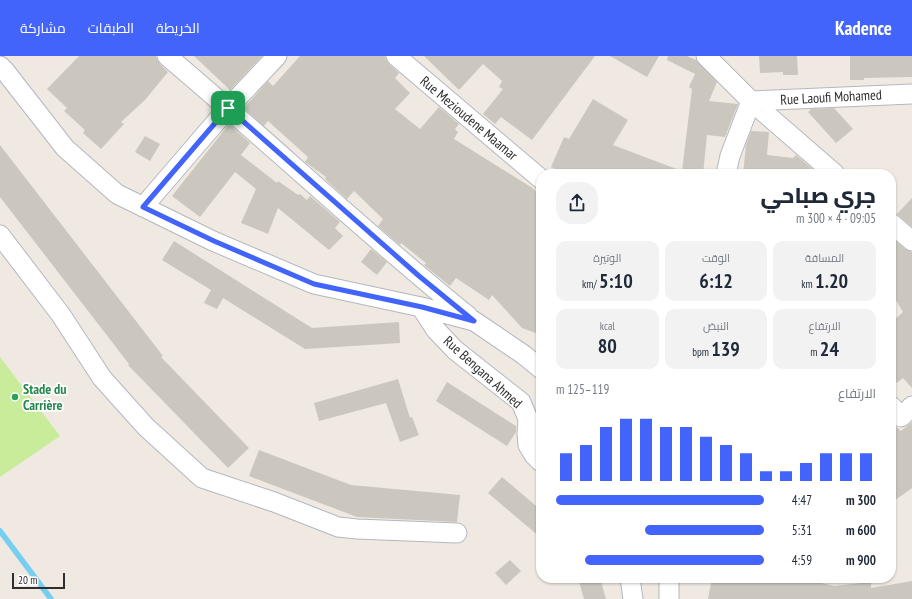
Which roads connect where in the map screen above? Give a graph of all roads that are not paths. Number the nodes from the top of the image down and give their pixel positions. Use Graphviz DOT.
graph roads {
  1 [pos="168,56"];
  2 [pos="277,56"];
  3 [pos="396,56"];
  4 [pos="706,56"];
  5 [pos="0,66"];
  6 [pos="912,94"];
  7 [pos="751,101"];
  8 [pos="228,108"];
  9 [pos="727,169"];
  10 [pos="829,169"];
  11 [pos="536,175"];
  12 [pos="143,207"];
  13 [pos="896,227"];
  14 [pos="0,235"];
  15 [pos="912,241"];
  16 [pos="422,307"];
  17 [pos="474,321"];
  18 [pos="536,365"];
  19 [pos="912,406"];
  20 [pos="896,412"];
  21 [pos="536,457"];
  22 [pos="457,533"];
  23 [pos="631,583"];
  24 [pos="669,583"];
  25 [pos="633,599"];
  26 [pos="669,599"];
  1 -- 8 [label="street"];
  2 -- 8 [label="street"];
  3 -- 11 [label="street, Rue Mezioudene Maamar"];
  4 -- 7 [label="street"];
  5 -- 12 [label="street, Rue Bengana Ahmed"];
  6 -- 7 [label="street, Rue Laoufi Mohamed"];
  7 -- 9 [label="street"];
  7 -- 10 [label="street"];
  8 -- 12 [label="street"];
  8 -- 17 [label="street"];
  12 -- 16 [label="street, Rue Bengana Ahmed"];
  13 -- 15 [label="street"];
  14 -- 22 [label="street"];
  16 -- 17 [label="street, Rue Bengana Ahmed"];
  16 -- 21 [label="street, Rue Bengana Ahmed"];
  17 -- 18 [label="street, Rue Bengana Ahmed"];
  19 -- 20 [label="street"];
  23 -- 25 [label="street"];
  24 -- 26 [label="street"];
}
